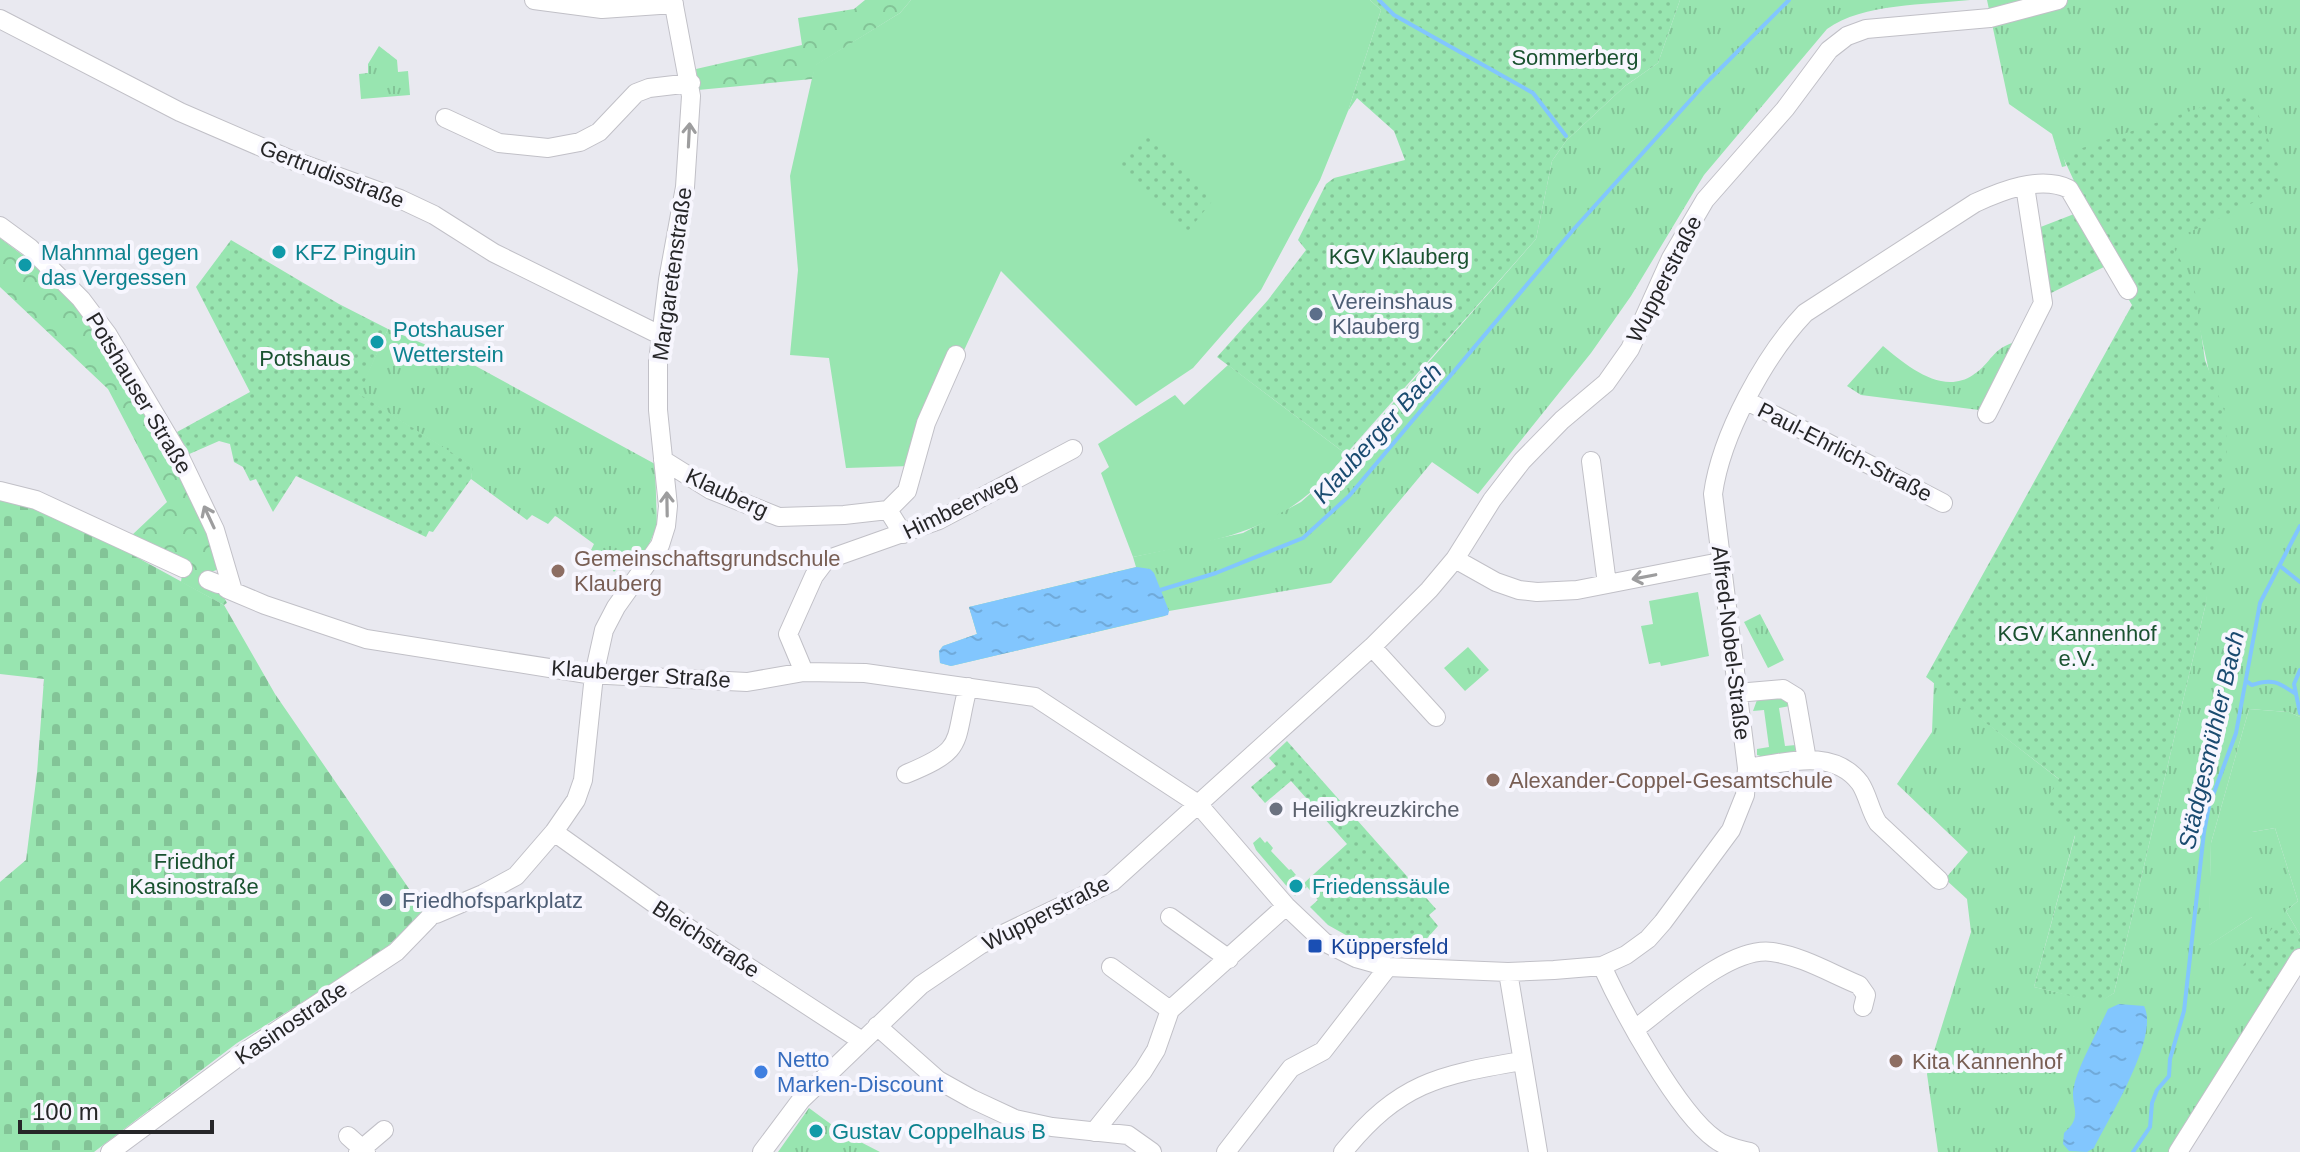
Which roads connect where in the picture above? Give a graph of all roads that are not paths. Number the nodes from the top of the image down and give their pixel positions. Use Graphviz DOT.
graph roads {
  1 [pos="534,0"];
  2 [pos="2058,0"];
  3 [pos="674,2"];
  4 [pos="0,19"];
  5 [pos="691,90"];
  6 [pos="445,118"];
  7 [pos="2025,186"];
  8 [pos="0,226"];
  9 [pos="2128,290"];
  10 [pos="660,335"];
  11 [pos="956,355"];
  12 [pos="1747,401"];
  13 [pos="1987,414"];
  14 [pos="1073,449"];
  15 [pos="663,460"];
  16 [pos="1591,461"];
  17 [pos="0,491"];
  18 [pos="1943,503"];
  19 [pos="888,510"];
  20 [pos="903,534"];
  21 [pos="1455,559"];
  22 [pos="1720,562"];
  23 [pos="183,568"];
  24 [pos="1607,584"];
  25 [pos="222,586"];
  26 [pos="1372,647"];
  27 [pos="804,672"];
  28 [pos="594,675"];
  29 [pos="968,687"];
  30 [pos="1737,693"];
  31 [pos="1436,717"];
  32 [pos="1807,760"];
  33 [pos="1747,768"];
  34 [pos="906,774"];
  35 [pos="1198,804"];
  36 [pos="554,832"];
  37 [pos="1939,880"];
  38 [pos="1286,906"];
  39 [pos="1170,917"];
  40 [pos="2300,958"];
  41 [pos="1229,959"];
  42 [pos="1602,966"];
  43 [pos="1111,967"];
  44 [pos="1388,967"];
  45 [pos="1508,972"];
  46 [pos="1863,1007"];
  47 [pos="1170,1010"];
  48 [pos="877,1026"];
  49 [pos="1635,1029"];
  50 [pos="862,1041"];
  51 [pos="1522,1061"];
  52 [pos="384,1130"];
  53 [pos="1094,1132"];
  54 [pos="358,1147"];
  55 [pos="118,1150"];
  56 [pos="762,1152"];
  57 [pos="1152,1152"];
  58 [pos="1226,1152"];
  59 [pos="1343,1152"];
  60 [pos="1538,1152"];
  61 [pos="1750,1152"];
  62 [pos="2178,1152"];
  1 -- 3 [label="street"];
  2 -- 21 [label="street, Wupperstraße"];
  3 -- 5 [label="street, Margaretenstraße"];
  4 -- 10 [label="street, Gertrudisstraße"];
  5 -- 6 [label="street"];
  10 -- 5 [label="street, Margaretenstraße, one-way"];
  7 -- 9 [label="street, Alfred-Nobel-Straße"];
  7 -- 12 [label="street, Alfred-Nobel-Straße"];
  7 -- 13 [label="street"];
  25 -- 8 [label="street, Potshauser Straße, one-way"];
  10 -- 15 [label="street, Margaretenstraße"];
  11 -- 19 [label="street"];
  12 -- 18 [label="street, Paul-Ehrlich-Straße"];
  12 -- 22 [label="street, Alfred-Nobel-Straße"];
  14 -- 20 [label="street, Himbeerweg"];
  15 -- 19 [label="street, Klauberg"];
  28 -- 15 [label="street, Margaretenstraße, one-way"];
  16 -- 24 [label="street"];
  17 -- 23 [label="street"];
  19 -- 20 [label="street"];
  20 -- 27 [label="street, Himbeerweg"];
  21 -- 24 [label="street"];
  21 -- 26 [label="street, Wupperstraße"];
  22 -- 24 [label="street, one-way"];
  22 -- 30 [label="street, Alfred-Nobel-Straße"];
  25 -- 28 [label="street, Klauberger Straße"];
  26 -- 31 [label="street"];
  26 -- 35 [label="street, Wupperstraße"];
  27 -- 28 [label="street, Klauberger Straße"];
  27 -- 29 [label="street, Klauberger Straße"];
  28 -- 36 [label="street, Kasinostraße"];
  29 -- 34 [label="street"];
  29 -- 35 [label="street, Klauberger Straße"];
  30 -- 32 [label="street"];
  30 -- 33 [label="street, Alfred-Nobel-Straße"];
  32 -- 33 [label="street"];
  32 -- 37 [label="street"];
  33 -- 42 [label="street, Alfred-Nobel-Straße"];
  35 -- 38 [label="street, Alfred-Nobel-Straße"];
  35 -- 48 [label="street, Wupperstraße"];
  36 -- 50 [label="street, Bleichstraße"];
  36 -- 55 [label="street, Kasinostraße"];
  38 -- 41 [label="street"];
  38 -- 44 [label="street, Alfred-Nobel-Straße"];
  39 -- 41 [label="street"];
  40 -- 62 [label="street"];
  41 -- 47 [label="street"];
  42 -- 45 [label="street, Alfred-Nobel-Straße"];
  42 -- 49 [label="street"];
  43 -- 47 [label="street"];
  44 -- 45 [label="street, Alfred-Nobel-Straße"];
  44 -- 58 [label="street"];
  45 -- 51 [label="street"];
  46 -- 49 [label="street"];
  47 -- 53 [label="street"];
  48 -- 50 [label="street, Wupperstraße"];
  48 -- 53 [label="street"];
  49 -- 61 [label="street"];
  50 -- 56 [label="street, Wupperstraße"];
  51 -- 59 [label="street"];
  51 -- 60 [label="street"];
  52 -- 54 [label="street"];
  53 -- 57 [label="street"];
}
